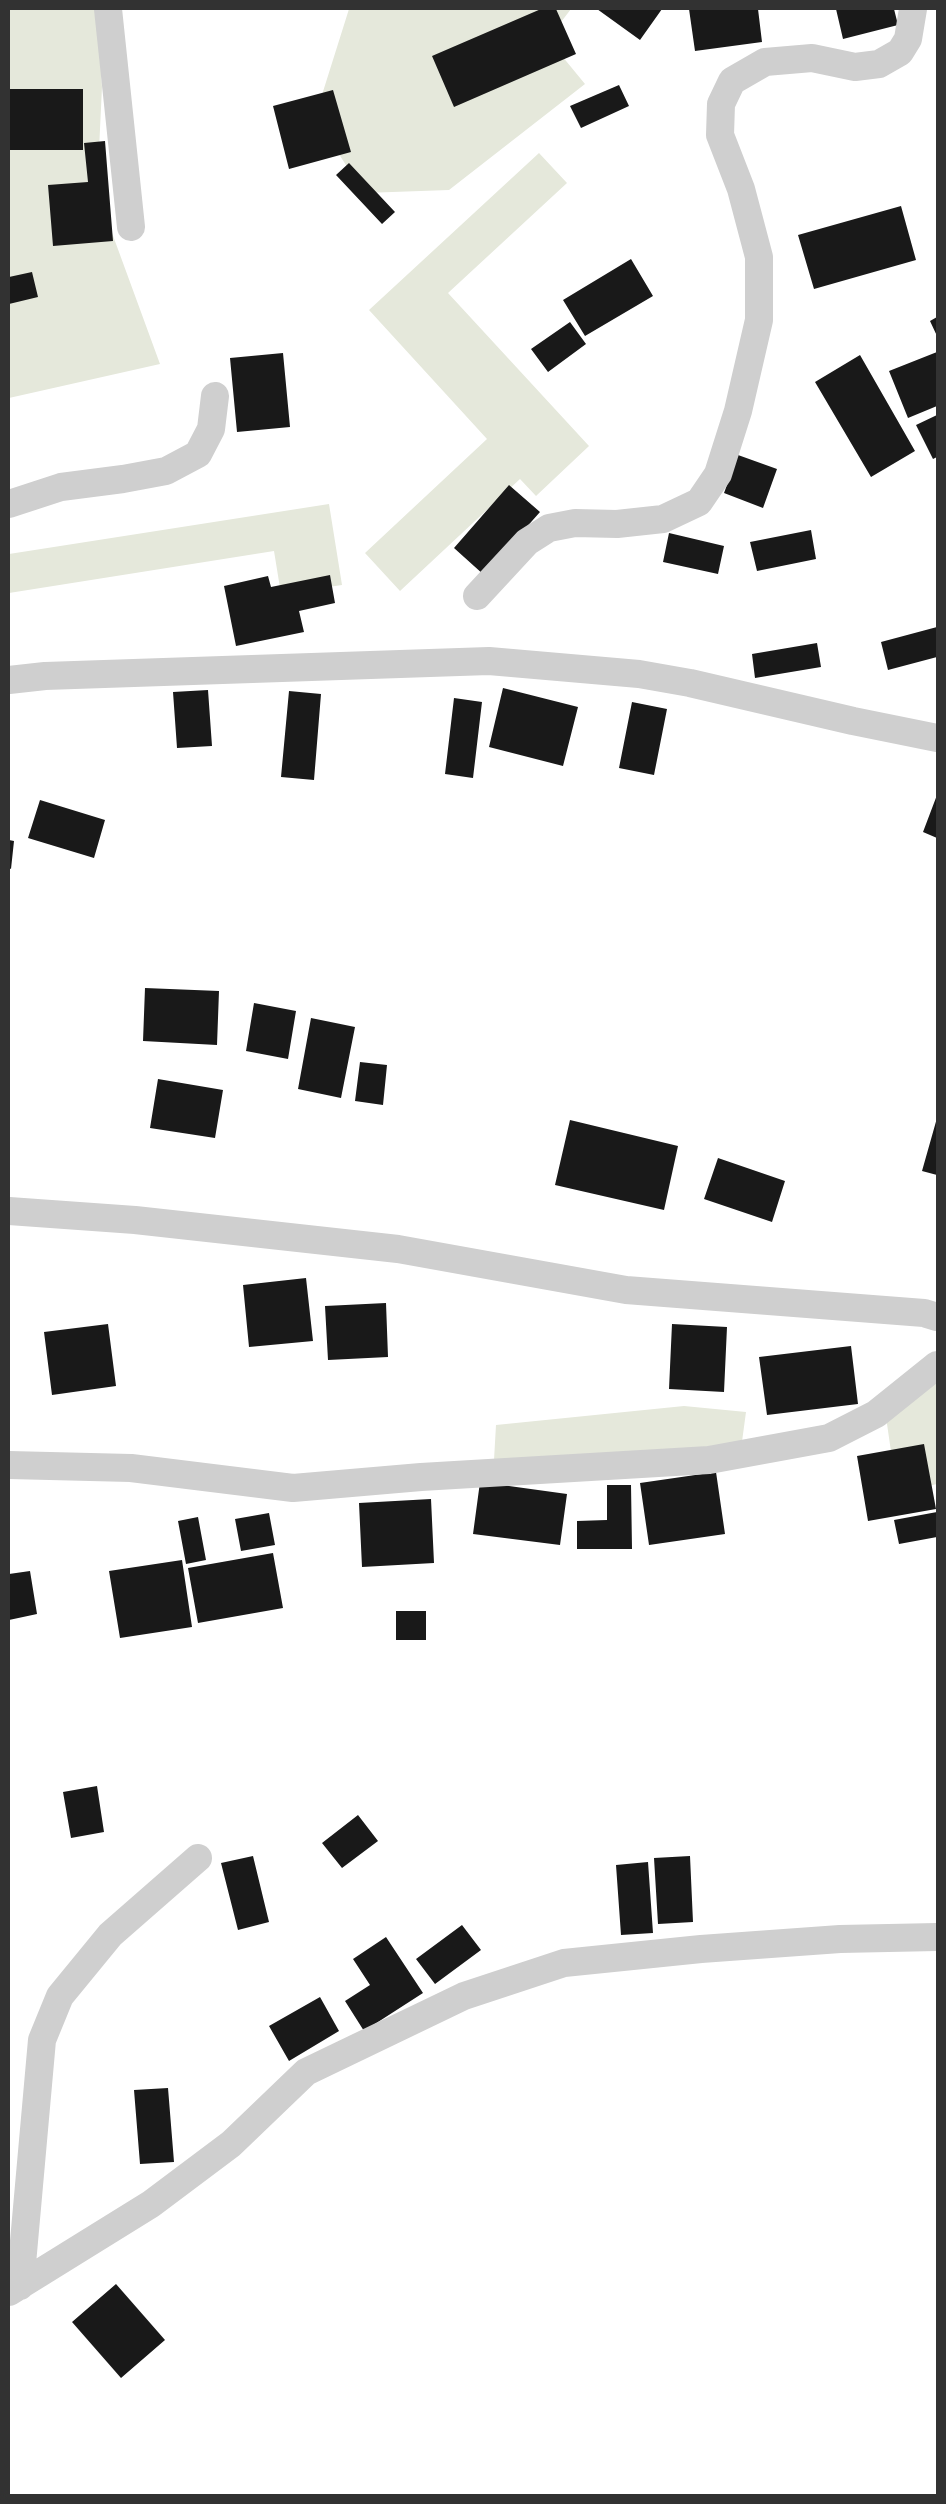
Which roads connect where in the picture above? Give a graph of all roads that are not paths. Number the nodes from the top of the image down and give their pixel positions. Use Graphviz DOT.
graph roads {
  1 [pos="108,9"];
  2 [pos="914,9"];
  3 [pos="131,227"];
  4 [pos="215,396"];
  5 [pos="9,504"];
  6 [pos="477,596"];
  7 [pos="9,680"];
  8 [pos="937,738"];
  9 [pos="9,1211"];
  10 [pos="937,1316"];
  11 [pos="937,1365"];
  12 [pos="9,1465"];
  13 [pos="198,1858"];
  14 [pos="937,1937"];
  15 [pos="14,2289"];
  1 -- 3 [label="street"];
  2 -- 6 [label="street"];
  4 -- 5 [label="street"];
  7 -- 8 [label="street"];
  9 -- 10 [label="street"];
  11 -- 12 [label="street"];
  13 -- 15 [label="street"];
  14 -- 15 [label="street"];
}
